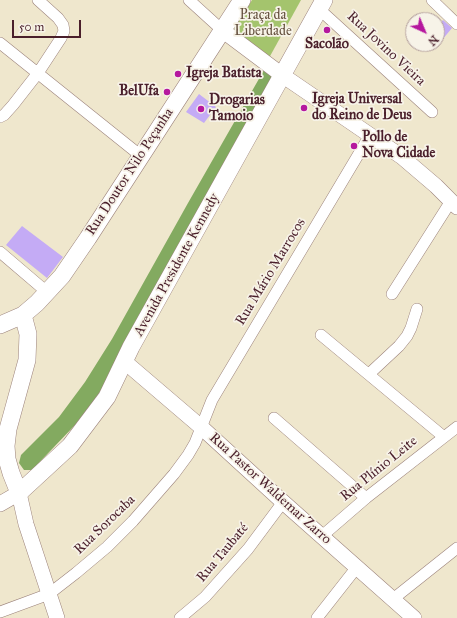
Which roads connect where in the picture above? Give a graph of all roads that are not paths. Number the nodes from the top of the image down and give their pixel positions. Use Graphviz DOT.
graph roads {
  1 [pos="38,0"];
  2 [pos="189,0"];
  3 [pos="242,0"];
  4 [pos="432,0"];
  5 [pos="322,4"];
  6 [pos="457,24"];
  7 [pos="222,30"];
  8 [pos="0,43"];
  9 [pos="38,73"];
  10 [pos="282,75"];
  11 [pos="432,112"];
  12 [pos="0,117"];
  13 [pos="370,134"];
  14 [pos="141,156"];
  15 [pos="454,204"];
  16 [pos="0,252"];
  17 [pos="48,293"];
  18 [pos="392,294"];
  19 [pos="417,309"];
  20 [pos="23,315"];
  21 [pos="0,325"];
  22 [pos="321,335"];
  23 [pos="125,362"];
  24 [pos="369,374"];
  25 [pos="274,418"];
  26 [pos="201,427"];
  27 [pos="457,427"];
  28 [pos="444,437"];
  29 [pos="19,493"];
  30 [pos="366,498"];
  31 [pos="283,502"];
  32 [pos="0,504"];
  33 [pos="322,536"];
  34 [pos="457,548"];
  35 [pos="357,567"];
  36 [pos="49,594"];
  37 [pos="393,599"];
  38 [pos="0,612"];
  39 [pos="57,618"];
  40 [pos="180,618"];
  41 [pos="317,618"];
  42 [pos="414,618"];
  1 -- 9 [label="street"];
  2 -- 7 [label="street"];
  3 -- 7 [label="main road, Rua Doutor Nilo Peçanha"];
  4 -- 6 [label="street"];
  5 -- 10 [label="main road, Avenida Presidente Kennedy"];
  5 -- 11 [label="street, Rua Jovino Vieira"];
  7 -- 10 [label="main road"];
  7 -- 14 [label="main road, Rua Doutor Nilo Peçanha"];
  8 -- 9 [label="street"];
  9 -- 12 [label="street"];
  9 -- 14 [label="street"];
  10 -- 13 [label="main road"];
  10 -- 23 [label="main road, Avenida Presidente Kennedy"];
  13 -- 15 [label="main road"];
  13 -- 26 [label="street, Rua Mário Marrocos"];
  14 -- 17 [label="main road, Rua Doutor Nilo Peçanha"];
  15 -- 18 [label="street"];
  16 -- 17 [label="street"];
  17 -- 20 [label="main road, Rua Doutor Nilo Peçanha"];
  19 -- 24 [label="street"];
  20 -- 21 [label="main road, Rua Doutor Nilo Peçanha"];
  20 -- 29 [label="main road"];
  22 -- 24 [label="street"];
  23 -- 26 [label="main road, Rua Pastor Waldemar Zarro"];
  23 -- 29 [label="main road, Avenida Presidente Kennedy"];
  24 -- 28 [label="street"];
  25 -- 30 [label="street"];
  26 -- 31 [label="main road, Rua Pastor Waldemar Zarro"];
  26 -- 36 [label="street, Rua Sorocaba"];
  27 -- 28 [label="street, Rua Plínio Leite"];
  28 -- 30 [label="street, Rua Plínio Leite"];
  29 -- 32 [label="main road, Avenida Presidente Kennedy"];
  29 -- 36 [label="main road"];
  30 -- 33 [label="street, Rua Plínio Leite"];
  31 -- 33 [label="main road, Rua Pastor Waldemar Zarro"];
  31 -- 40 [label="street, Rua Taubaté"];
  33 -- 35 [label="main road, Rua Pastor Waldemar Zarro"];
  34 -- 37 [label="street"];
  35 -- 37 [label="main road, Rua Pastor Waldemar Zarro"];
  35 -- 41 [label="street"];
  36 -- 38 [label="street, Rua Sorocaba"];
  36 -- 39 [label="main road"];
  37 -- 42 [label="main road, Rua Pastor Waldemar Zarro"];
}
